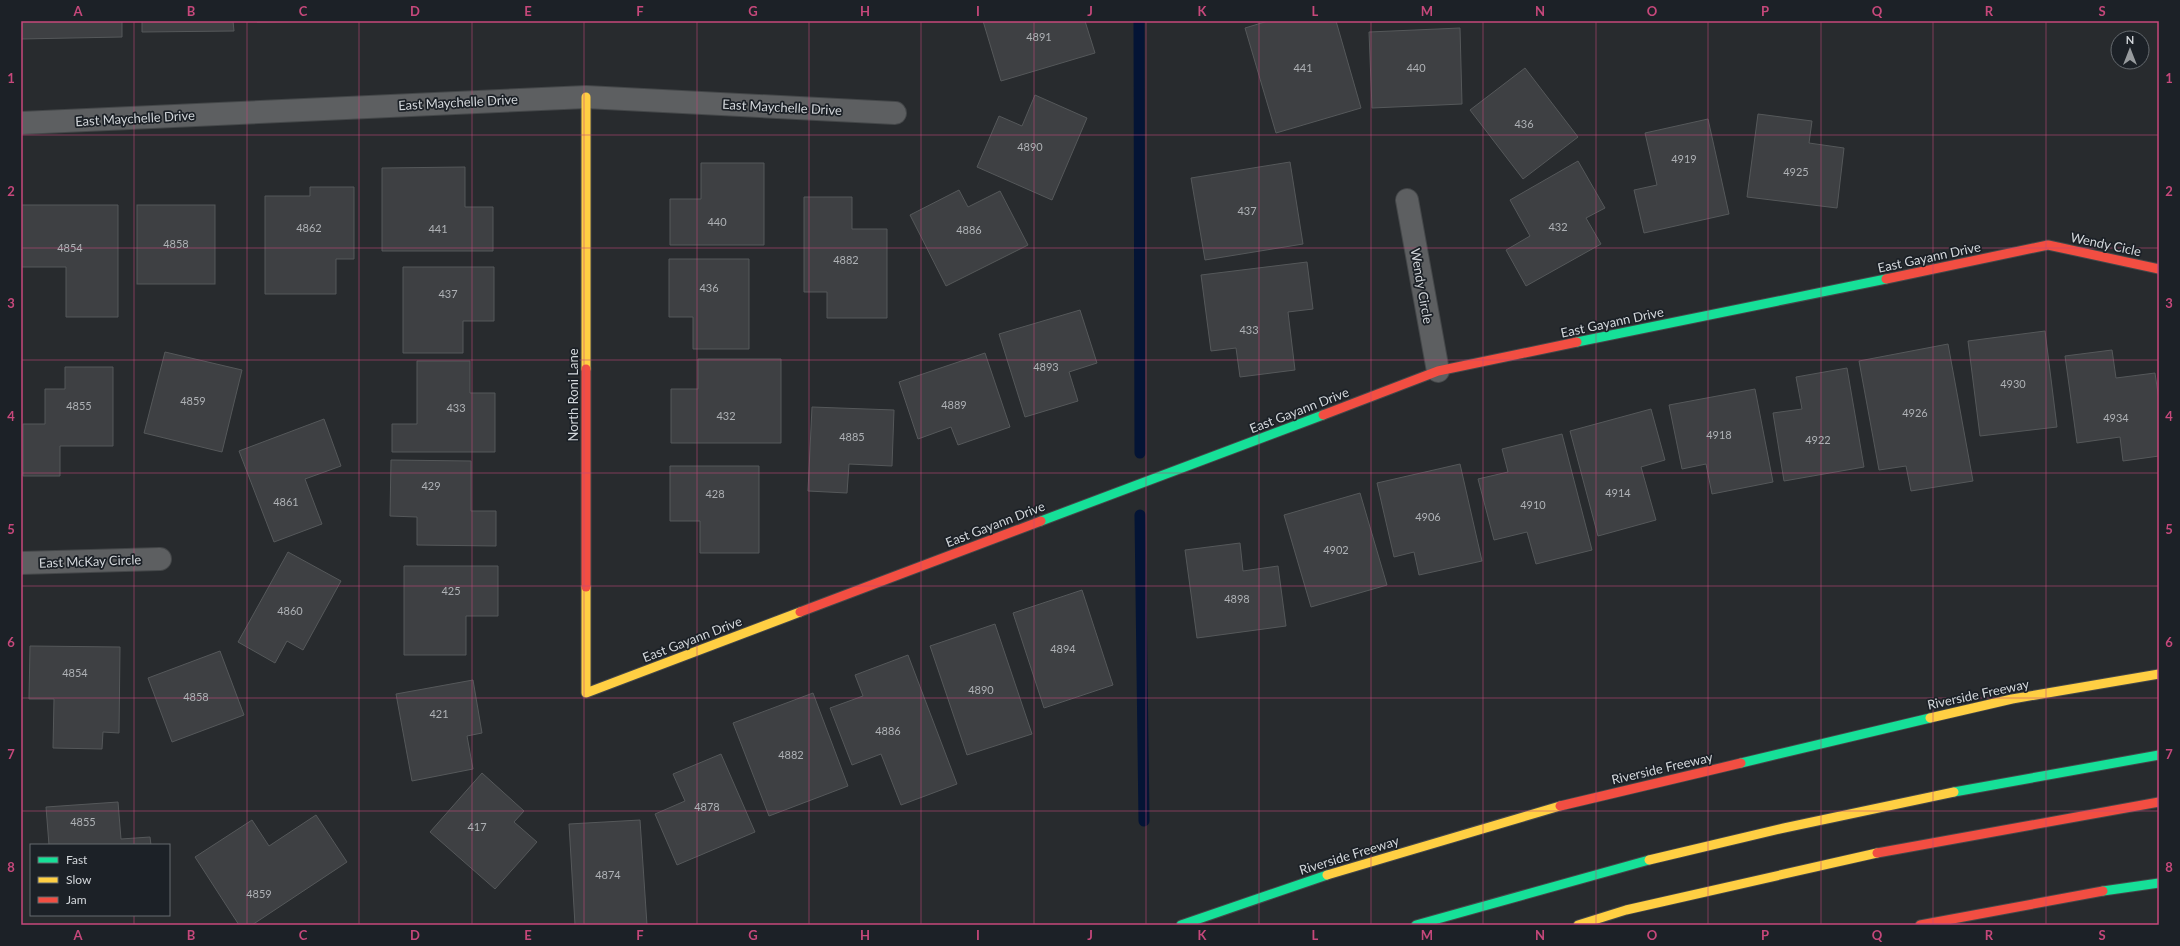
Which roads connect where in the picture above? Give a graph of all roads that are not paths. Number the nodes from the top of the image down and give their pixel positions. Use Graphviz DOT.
graph roads {
  1 [pos="586,96"];
  2 [pos="896,113"];
  3 [pos="21,123"];
  4 [pos="1407,200"];
  5 [pos="2048,245"];
  6 [pos="2159,269"];
  7 [pos="1438,371"];
  8 [pos="160,559"];
  9 [pos="21,563"];
  10 [pos="2159,674"];
  11 [pos="586,693"];
  12 [pos="2159,755"];
  13 [pos="2159,802"];
  14 [pos="2159,883"];
  15 [pos="1181,925"];
  16 [pos="1416,925"];
  17 [pos="1578,925"];
  18 [pos="1920,925"];
  1 -- 2 [label="street, East Maychelle Drive"];
  1 -- 3 [label="street, East Maychelle Drive"];
  1 -- 11 [label="main road, North Roni Lane"];
  4 -- 7 [label="street, Wendy Circle"];
  5 -- 6 [label="main road, Wendy Cicle"];
  5 -- 7 [label="main road, East Gayann Drive"];
  7 -- 11 [label="main road, East Gayann Drive"];
  8 -- 9 [label="street, East McKay Circle"];
  10 -- 15 [label="main road, Riverside Freeway"];
  12 -- 16 [label="main road"];
  13 -- 17 [label="main road"];
  14 -- 18 [label="main road"];
}
